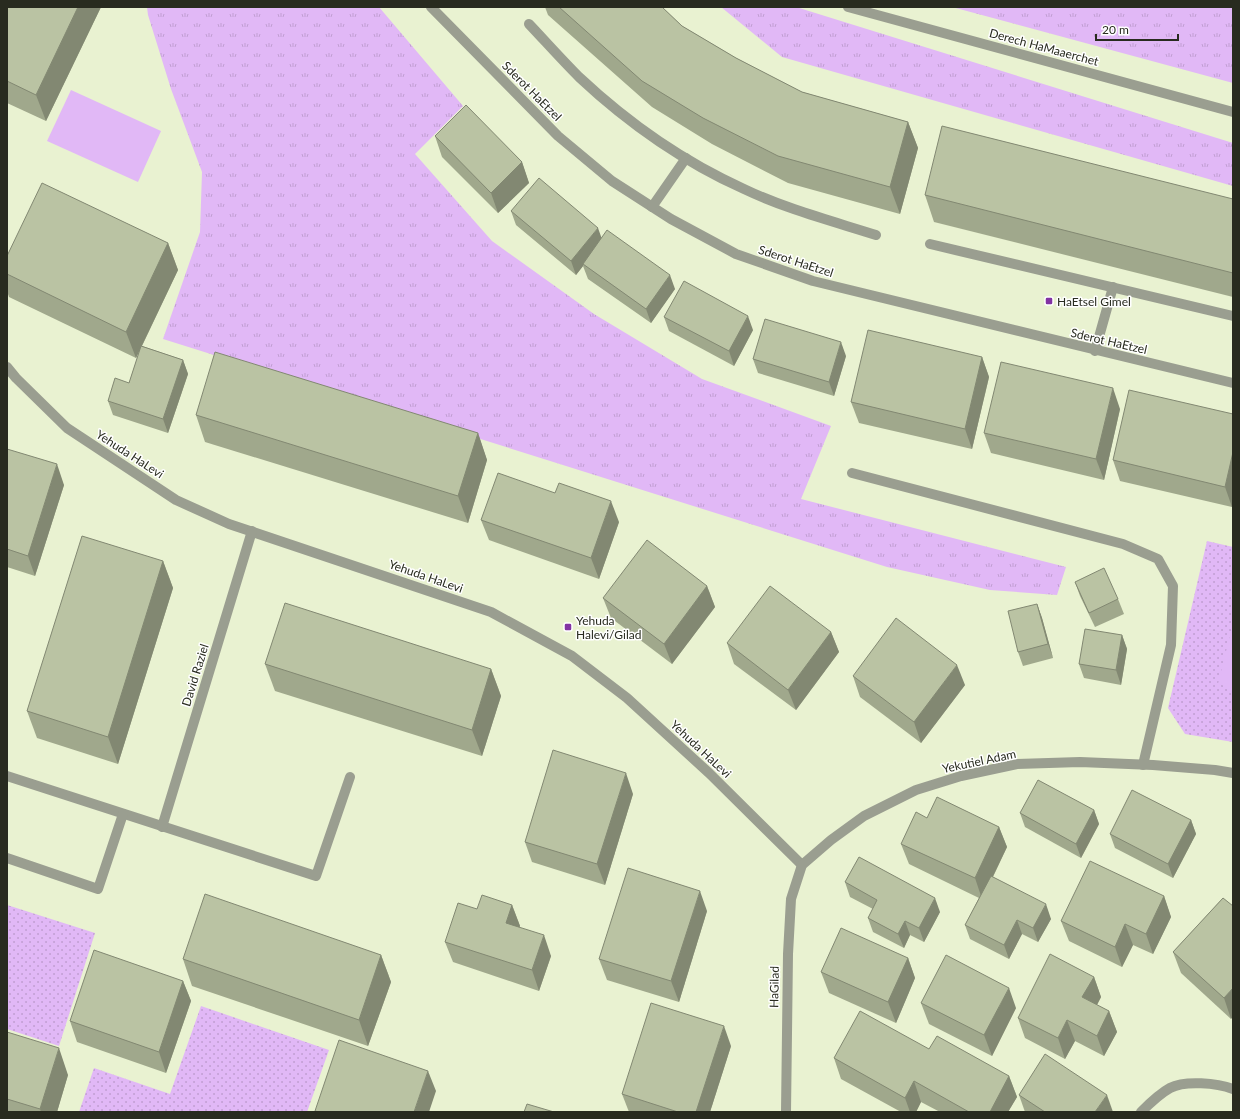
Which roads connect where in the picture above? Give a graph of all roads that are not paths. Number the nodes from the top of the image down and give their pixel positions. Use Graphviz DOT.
graph roads {
  1 [pos="431,7"];
  2 [pos="848,7"];
  3 [pos="529,24"];
  4 [pos="1233,112"];
  5 [pos="686,158"];
  6 [pos="652,207"];
  7 [pos="876,235"];
  8 [pos="930,244"];
  9 [pos="1113,287"];
  10 [pos="1233,316"];
  11 [pos="1095,351"];
  12 [pos="7,367"];
  13 [pos="1233,383"];
  14 [pos="852,473"];
  15 [pos="252,531"];
  16 [pos="1144,765"];
  17 [pos="1233,773"];
  18 [pos="7,776"];
  19 [pos="350,777"];
  20 [pos="123,814"];
  21 [pos="162,827"];
  22 [pos="7,858"];
  23 [pos="802,865"];
  24 [pos="1233,1089"];
  25 [pos="786,1112"];
  26 [pos="1141,1112"];
  1 -- 6 [label="street, Sderot HaEtzel"];
  2 -- 4 [label="street, Derech HaMaaerchet"];
  3 -- 5 [label="street"];
  5 -- 6 [label="street"];
  5 -- 7 [label="street"];
  6 -- 11 [label="street, Sderot HaEtzel"];
  8 -- 9 [label="street"];
  9 -- 10 [label="street"];
  9 -- 11 [label="street"];
  11 -- 13 [label="street, Sderot HaEtzel"];
  12 -- 15 [label="street, Yehuda HaLevi"];
  14 -- 16 [label="street"];
  15 -- 21 [label="street, David Raziel"];
  15 -- 23 [label="street, Yehuda HaLevi"];
  16 -- 17 [label="street, Yekutiel Adam"];
  16 -- 23 [label="street, Yekutiel Adam"];
  18 -- 20 [label="street"];
  19 -- 21 [label="street"];
  20 -- 21 [label="street"];
  20 -- 22 [label="street"];
  23 -- 25 [label="street, HaGilad"];
  24 -- 26 [label="street"];
}
